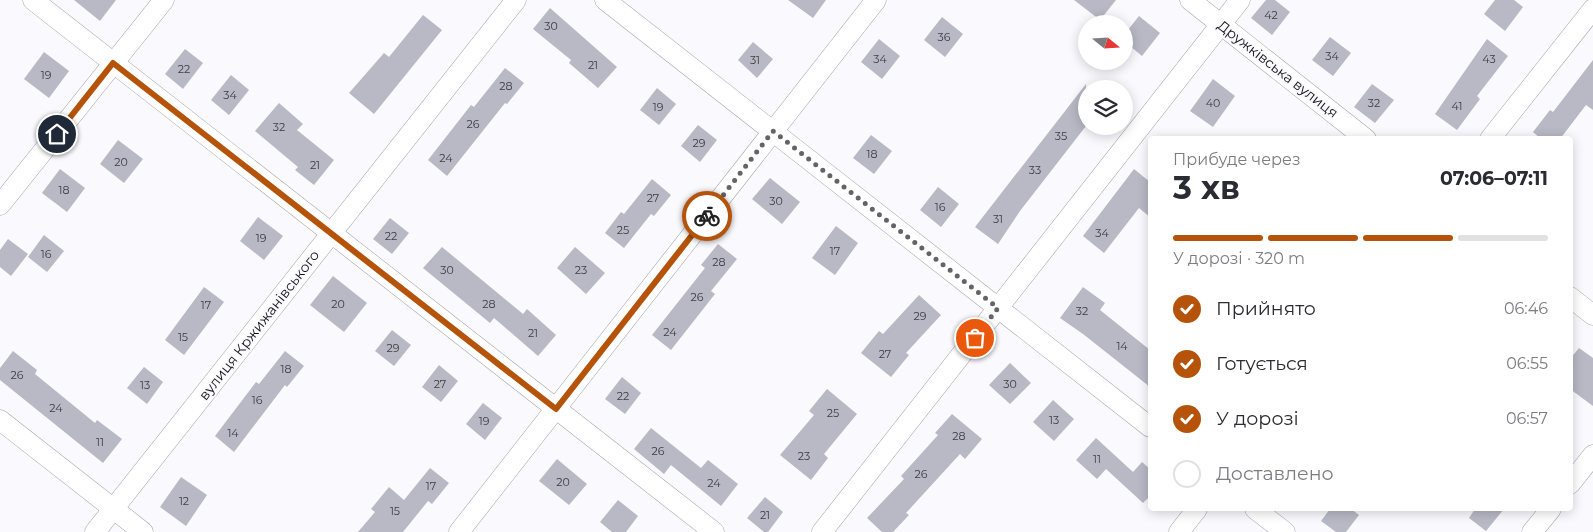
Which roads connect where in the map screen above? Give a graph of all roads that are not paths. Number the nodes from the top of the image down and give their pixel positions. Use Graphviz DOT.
graph roads {
  1 [pos="33,0"];
  2 [pos="164,0"];
  3 [pos="516,0"];
  4 [pos="605,0"];
  5 [pos="876,0"];
  6 [pos="1190,0"];
  7 [pos="1240,0"];
  8 [pos="1593,9"];
  9 [pos="1221,24"];
  10 [pos="113,63"];
  11 [pos="773,131"];
  12 [pos="1362,136"];
  13 [pos="1492,136"];
  14 [pos="0,205"];
  15 [pos="331,233"];
  16 [pos="1573,299"];
  17 [pos="998,308"];
  18 [pos="1593,315"];
  19 [pos="556,409"];
  20 [pos="0,420"];
  21 [pos="1148,425"];
  22 [pos="1593,455"];
  23 [pos="1573,480"];
  24 [pos="113,509"];
  25 [pos="1195,511"];
  26 [pos="1258,511"];
  27 [pos="1549,511"];
  28 [pos="95,532"];
  29 [pos="143,532"];
  30 [pos="459,532"];
  31 [pos="714,532"];
  32 [pos="822,532"];
  33 [pos="1179,532"];
  34 [pos="1285,532"];
  35 [pos="1532,532"];
  1 -- 10 [label="street"];
  2 -- 10 [label="street"];
  3 -- 15 [label="street, вулиця Кржижанівського"];
  4 -- 11 [label="street"];
  5 -- 11 [label="street"];
  6 -- 9 [label="street, Дружківська вулиця"];
  7 -- 9 [label="street"];
  8 -- 13 [label="street"];
  9 -- 12 [label="street, Дружківська вулиця"];
  9 -- 17 [label="street"];
  10 -- 14 [label="street"];
  10 -- 15 [label="street"];
  11 -- 17 [label="street"];
  11 -- 19 [label="street"];
  15 -- 19 [label="street"];
  15 -- 24 [label="street, вулиця Кржижанівського"];
  16 -- 18 [label="street"];
  17 -- 21 [label="street"];
  17 -- 32 [label="street"];
  19 -- 30 [label="street"];
  19 -- 31 [label="street"];
  20 -- 24 [label="street"];
  22 -- 23 [label="street"];
  24 -- 28 [label="street, вулиця Кржижанівського"];
  24 -- 29 [label="street"];
  25 -- 33 [label="street"];
  26 -- 34 [label="street"];
  27 -- 35 [label="street"];
}
